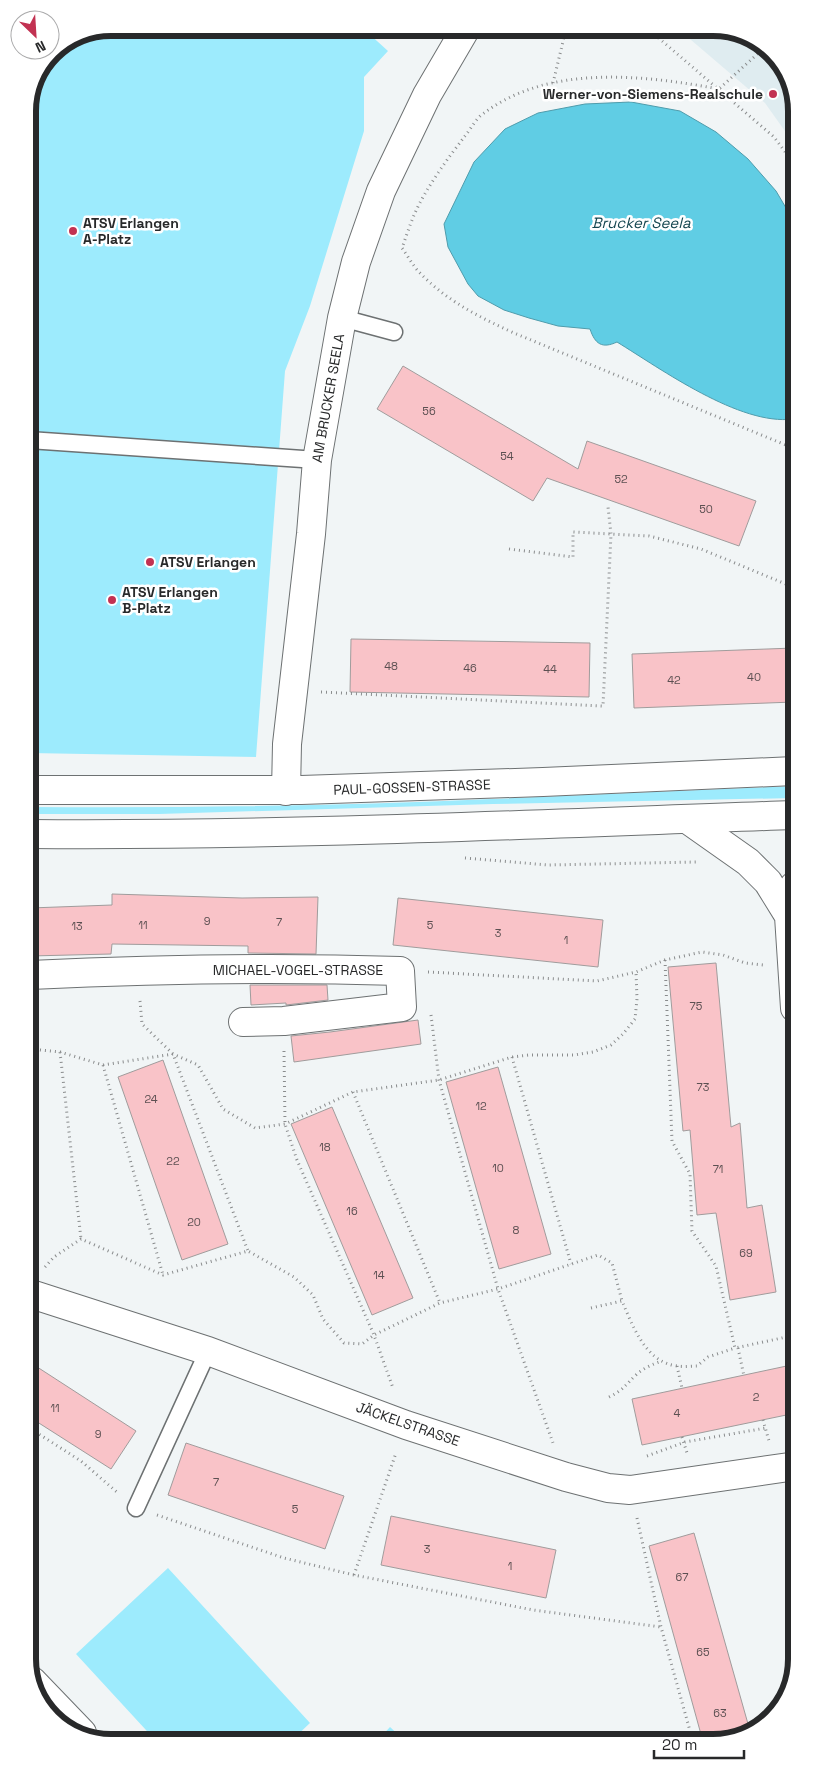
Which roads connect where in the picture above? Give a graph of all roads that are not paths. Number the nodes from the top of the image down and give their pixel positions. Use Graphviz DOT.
graph roads {
  1 [pos="461,36"];
  2 [pos="342,318"];
  3 [pos="394,332"];
  4 [pos="36,440"];
  5 [pos="317,460"];
  6 [pos="788,771"];
  7 [pos="36,790"];
  8 [pos="286,790"];
  9 [pos="788,815"];
  10 [pos="687,819"];
  11 [pos="36,834"];
  12 [pos="788,913"];
  13 [pos="36,975"];
  14 [pos="243,1022"];
  15 [pos="36,1296"];
  16 [pos="208,1351"];
  17 [pos="788,1467"];
  18 [pos="136,1508"];
  19 [pos="46,1695"];
  20 [pos="72,1722"];
  1 -- 2 [label="street, AM BRUCKER SEELA"];
  2 -- 3 [label="lane"];
  2 -- 5 [label="street, AM BRUCKER SEELA"];
  4 -- 5 [label="lane"];
  5 -- 8 [label="street, AM BRUCKER SEELA"];
  6 -- 8 [label="street, PAUL-GOSSEN-STRASSE"];
  7 -- 8 [label="street, PAUL-GOSSEN-STRASSE"];
  9 -- 10 [label="street"];
  10 -- 11 [label="street"];
  10 -- 12 [label="street"];
  13 -- 14 [label="street, MICHAEL-VOGEL-STRASSE"];
  15 -- 16 [label="street, JÄCKELSTRASSE"];
  16 -- 17 [label="street, JÄCKELSTRASSE"];
  16 -- 18 [label="lane"];
  19 -- 20 [label="street"];
}
